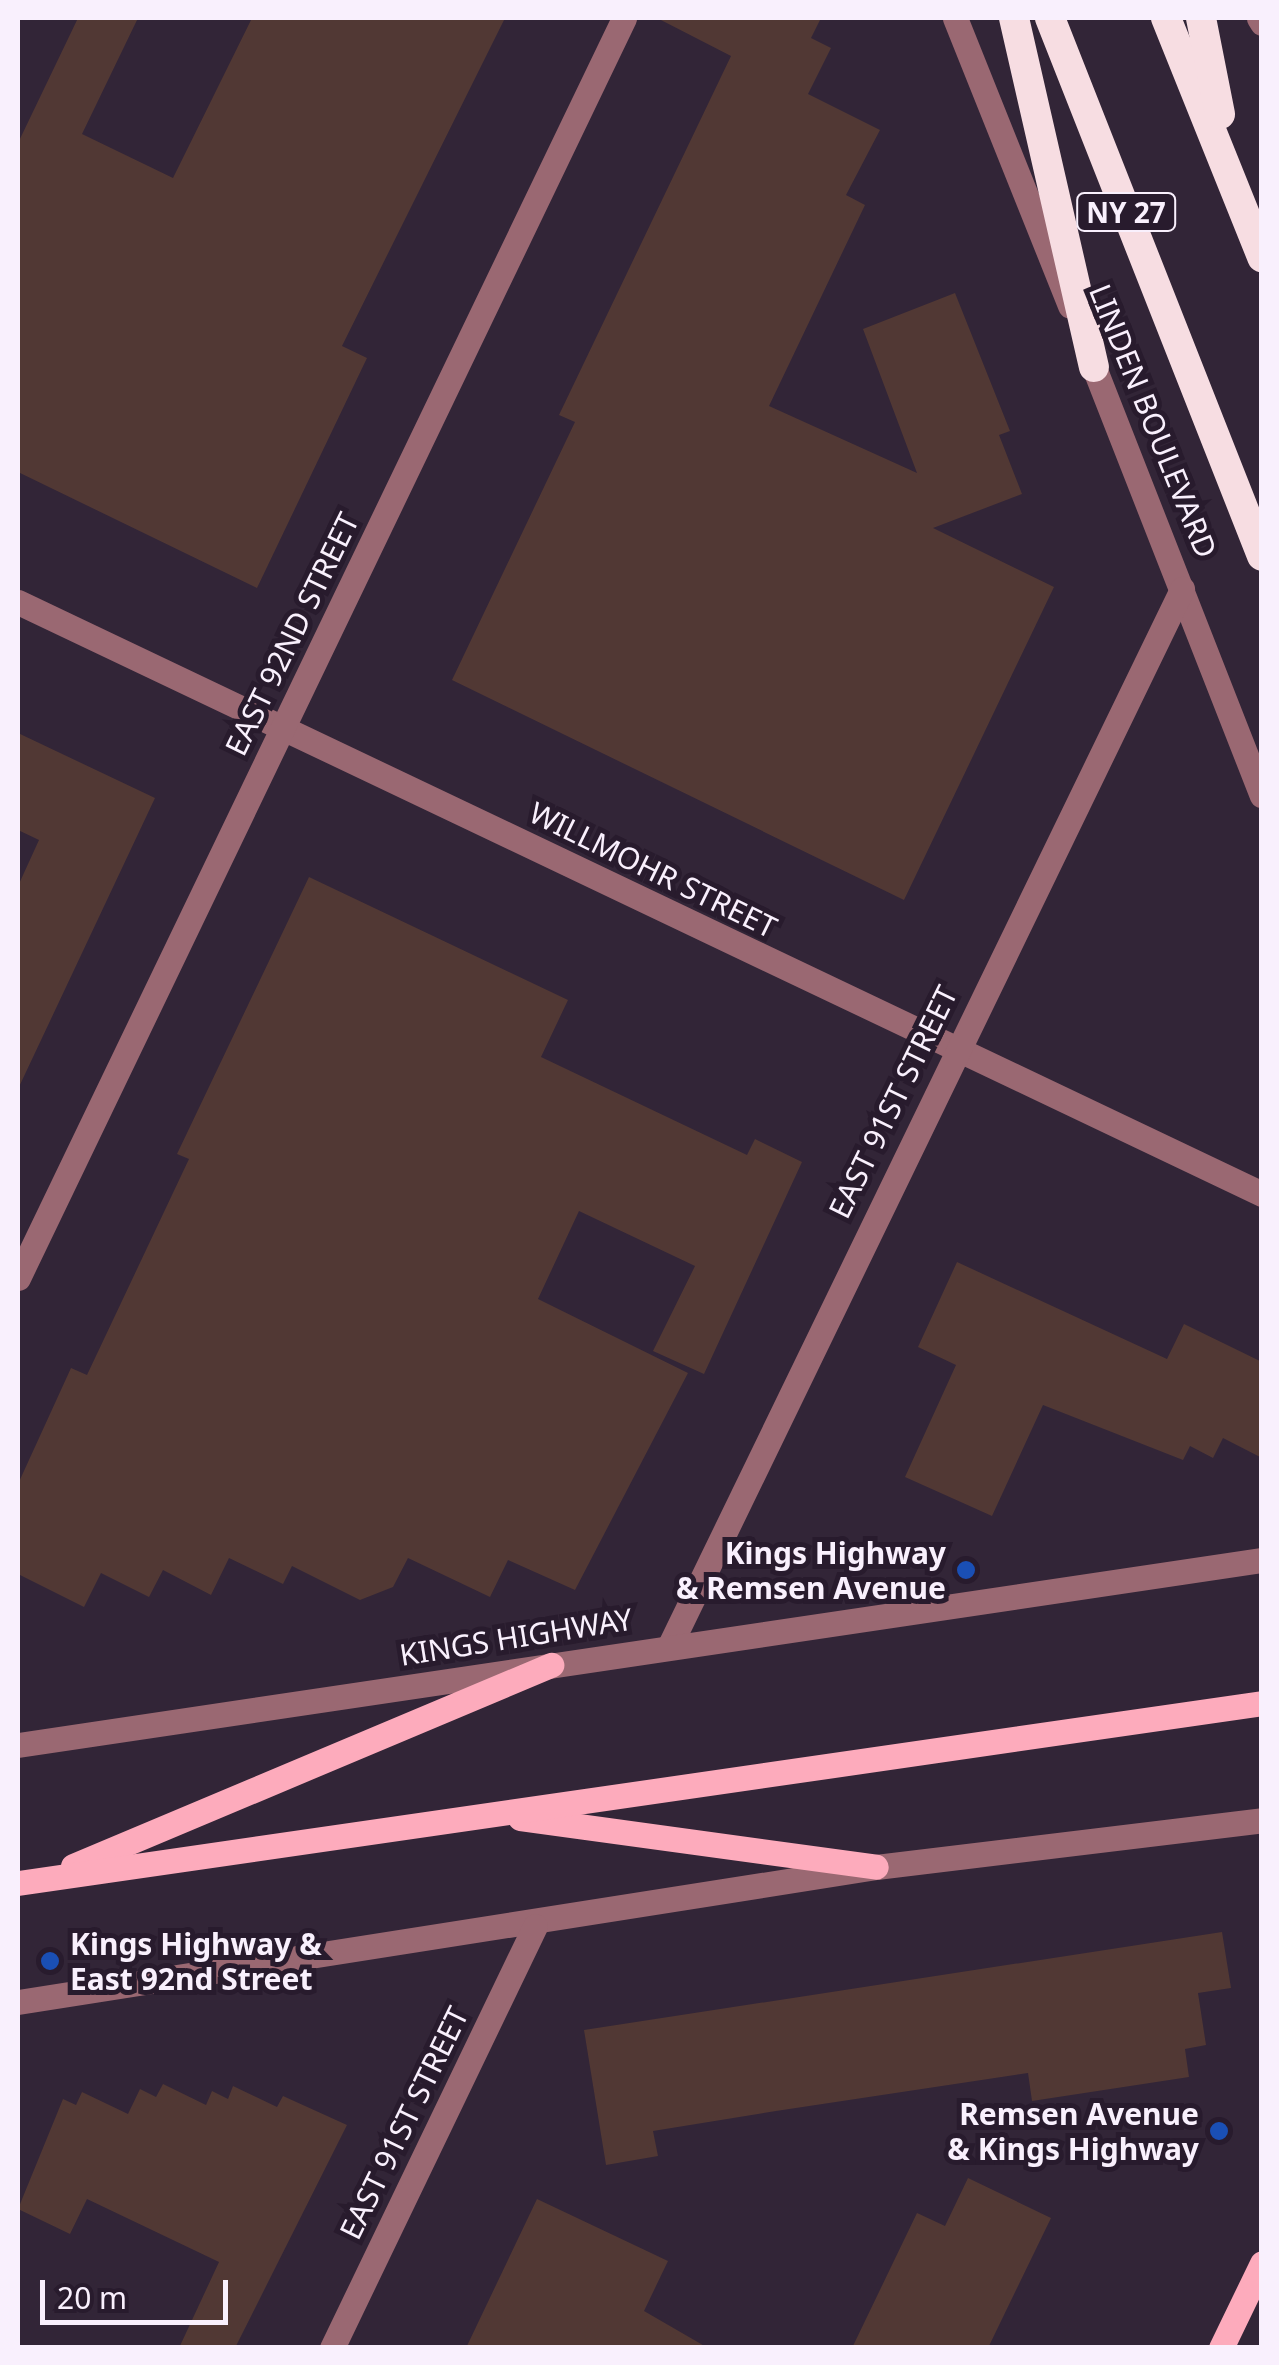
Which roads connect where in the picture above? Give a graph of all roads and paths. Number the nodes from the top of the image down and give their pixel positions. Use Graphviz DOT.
graph roads {
  1 [pos="624,18"];
  2 [pos="955,18"];
  3 [pos="1014,18"];
  4 [pos="1050,18"];
  5 [pos="1166,18"];
  6 [pos="1201,18"];
  7 [pos="1234,186"];
  8 [pos="1262,257"];
  9 [pos="1094,367"];
  10 [pos="1262,556"];
  11 [pos="1182,589"];
  12 [pos="18,602"];
  13 [pos="282,729"];
  14 [pos="1262,794"];
  15 [pos="954,1050"];
  16 [pos="1262,1194"];
  17 [pos="18,1278"];
  18 [pos="1262,1560"];
  19 [pos="669,1647"];
  20 [pos="551,1665"];
  21 [pos="1262,1703"];
  22 [pos="18,1745"];
  23 [pos="490,1814"];
  24 [pos="1262,1820"];
  25 [pos="876,1867"];
  26 [pos="29,1881"];
  27 [pos="534,1926"];
  28 [pos="18,2002"];
  29 [pos="1262,2263"];
  30 [pos="332,2348"];
  31 [pos="1220,2348"];
  1 -- 13 [label="street, EAST 92ND STREET"];
  2 -- 9 [label="street, LINDEN BOULEVARD"];
  3 -- 9 [label="highway"];
  4 -- 10 [label="highway, LINDEN BOULEVARD / NY 27"];
  5 -- 7 [label="highway"];
  6 -- 7 [label="highway"];
  7 -- 8 [label="highway"];
  9 -- 11 [label="street, LINDEN BOULEVARD"];
  11 -- 14 [label="street, LINDEN BOULEVARD"];
  11 -- 15 [label="street, EAST 91ST STREET"];
  12 -- 13 [label="street, WILLMOHR STREET"];
  13 -- 15 [label="street, WILLMOHR STREET"];
  13 -- 17 [label="street, EAST 92ND STREET"];
  15 -- 16 [label="street, WILLMOHR STREET"];
  15 -- 19 [label="street, EAST 91ST STREET"];
  18 -- 19 [label="street, KINGS HIGHWAY"];
  19 -- 20 [label="street, KINGS HIGHWAY"];
  20 -- 22 [label="street, KINGS HIGHWAY"];
  20 -- 26 [label="main road"];
  21 -- 23 [label="main road"];
  23 -- 25 [label="main road"];
  23 -- 26 [label="main road"];
  24 -- 25 [label="street"];
  25 -- 27 [label="street"];
  27 -- 28 [label="street"];
  27 -- 30 [label="street, EAST 91ST STREET"];
  29 -- 31 [label="main road"];
}
